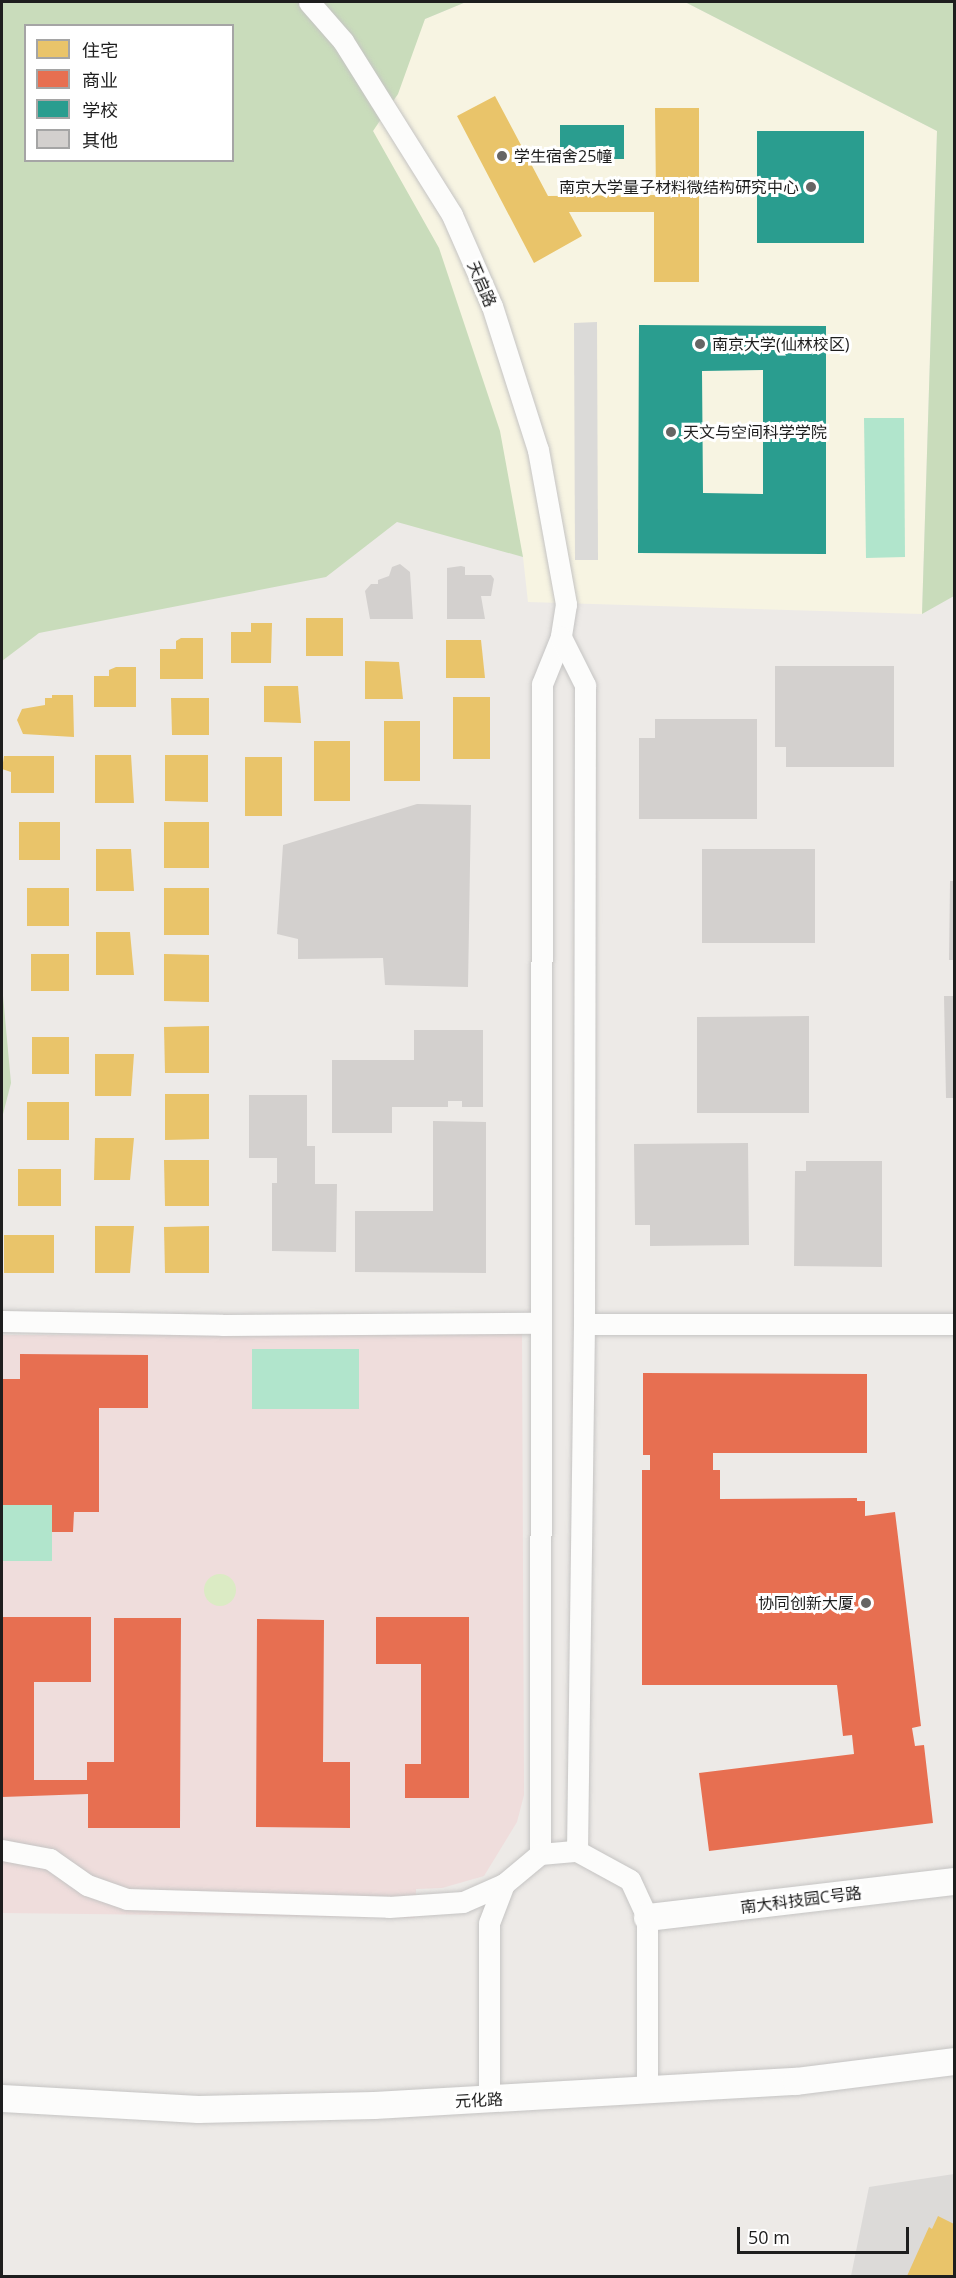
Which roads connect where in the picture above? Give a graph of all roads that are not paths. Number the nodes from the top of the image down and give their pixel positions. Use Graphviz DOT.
graph roads {
  1 [pos="309,2"];
  2 [pos="561,637"];
  3 [pos="2,1321"];
  4 [pos="541,1323"];
  5 [pos="584,1324"];
  6 [pos="954,1324"];
  7 [pos="2,1850"];
  8 [pos="578,1851"];
  9 [pos="540,1854"];
  10 [pos="954,1881"];
  11 [pos="504,1884"];
  12 [pos="647,1917"];
  13 [pos="954,2061"];
  14 [pos="647,2090"];
  15 [pos="2,2098"];
  16 [pos="489,2100"];
  1 -- 2 [label="street, 天启路"];
  2 -- 4 [label="street, 天启路"];
  2 -- 5 [label="street"];
  3 -- 4 [label="street"];
  4 -- 9 [label="street, 天启路"];
  5 -- 6 [label="street"];
  5 -- 8 [label="street"];
  7 -- 11 [label="street"];
  8 -- 9 [label="street"];
  8 -- 12 [label="street"];
  9 -- 11 [label="street"];
  10 -- 12 [label="street, 南大科技园C号路"];
  11 -- 16 [label="street"];
  12 -- 14 [label="street"];
  13 -- 14 [label="street, 元化路"];
  14 -- 16 [label="street, 元化路"];
  15 -- 16 [label="street, 元化路"];
}
